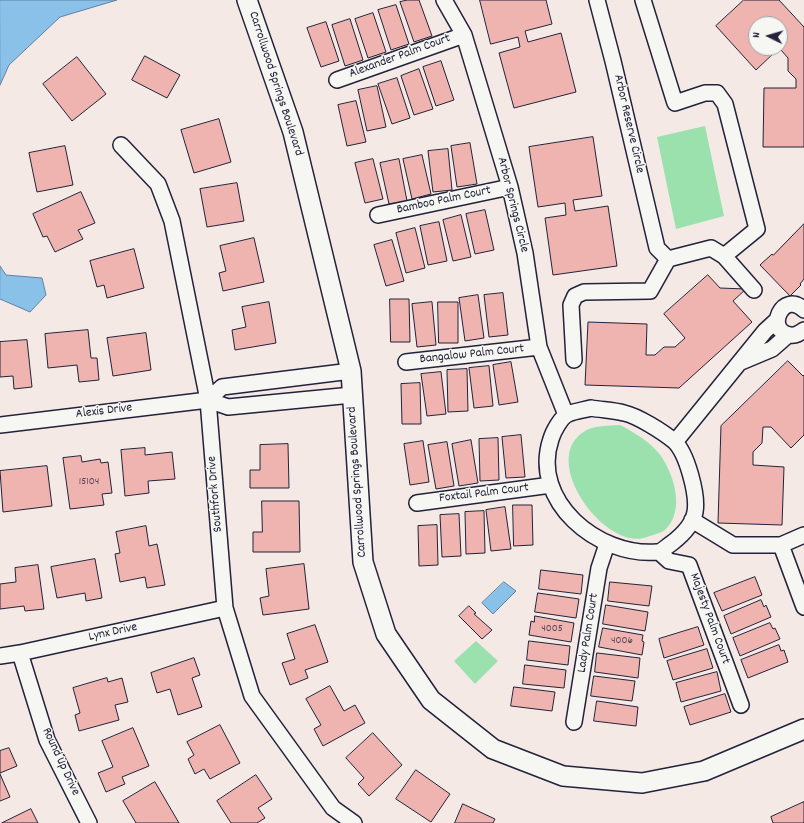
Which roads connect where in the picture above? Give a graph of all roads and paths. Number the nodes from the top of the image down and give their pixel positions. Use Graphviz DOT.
graph roads {
  1 [pos="247,0"];
  2 [pos="444,0"];
  3 [pos="597,0"];
  4 [pos="643,0"];
  5 [pos="464,35"];
  6 [pos="337,80"];
  7 [pos="121,145"];
  8 [pos="510,188"];
  9 [pos="378,215"];
  10 [pos="724,256"];
  11 [pos="668,259"];
  12 [pos="754,290"];
  13 [pos="804,309"];
  14 [pos="777,320"];
  15 [pos="804,330"];
  16 [pos="788,335"];
  17 [pos="539,348"];
  18 [pos="574,360"];
  19 [pos="406,362"];
  20 [pos="740,362"];
  21 [pos="350,371"];
  22 [pos="352,394"];
  23 [pos="208,400"];
  24 [pos="566,415"];
  25 [pos="0,425"];
  26 [pos="675,442"];
  27 [pos="551,485"];
  28 [pos="417,503"];
  29 [pos="692,520"];
  30 [pos="804,535"];
  31 [pos="607,544"];
  32 [pos="781,545"];
  33 [pos="659,552"];
  34 [pos="804,607"];
  35 [pos="225,608"];
  36 [pos="20,653"];
  37 [pos="0,656"];
  38 [pos="741,705"];
  39 [pos="574,722"];
  40 [pos="804,729"];
  41 [pos="89,823"];
  42 [pos="354,823"];
  1 -- 21 [label="street, Carrollwood Springs Boulevard"];
  2 -- 5 [label="street, Arbor Springs Circle"];
  3 -- 11 [label="street, Arbor Reserve Circle"];
  4 -- 10 [label="street"];
  5 -- 6 [label="street, Alexander Palm Court"];
  5 -- 8 [label="street, Arbor Springs Circle"];
  7 -- 23 [label="street, Southfork Drive"];
  8 -- 9 [label="street, Bamboo Palm Court"];
  8 -- 17 [label="street, Arbor Springs Circle"];
  10 -- 11 [label="street"];
  10 -- 12 [label="street"];
  11 -- 18 [label="street"];
  13 -- 14 [label="street"];
  14 -- 16 [label="street"];
  14 -- 20 [label="street"];
  15 -- 16 [label="street"];
  16 -- 20 [label="street"];
  17 -- 19 [label="street, Bangalow Palm Court"];
  17 -- 24 [label="street, Arbor Springs Circle"];
  20 -- 26 [label="street"];
  21 -- 22 [label="street, Carrollwood Springs Boulevard"];
  21 -- 23 [label="street"];
  22 -- 23 [label="street, Alexis Drive"];
  22 -- 40 [label="street, Carrollwood Springs Boulevard"];
  23 -- 25 [label="street, Alexis Drive"];
  23 -- 35 [label="street, Southfork Drive"];
  24 -- 26 [label="street"];
  24 -- 27 [label="street"];
  26 -- 29 [label="street"];
  27 -- 28 [label="street, Foxtail Palm Court"];
  27 -- 31 [label="street"];
  29 -- 32 [label="street"];
  29 -- 33 [label="street"];
  30 -- 32 [label="street"];
  31 -- 33 [label="street"];
  31 -- 39 [label="street, Lady Palm Court"];
  32 -- 34 [label="street"];
  33 -- 38 [label="street, Majesty Palm Court"];
  35 -- 36 [label="street, Lynx Drive"];
  35 -- 42 [label="street, Southfork Drive"];
  36 -- 37 [label="street, Lynx Drive"];
  36 -- 41 [label="street, Round Up Drive"];
}
